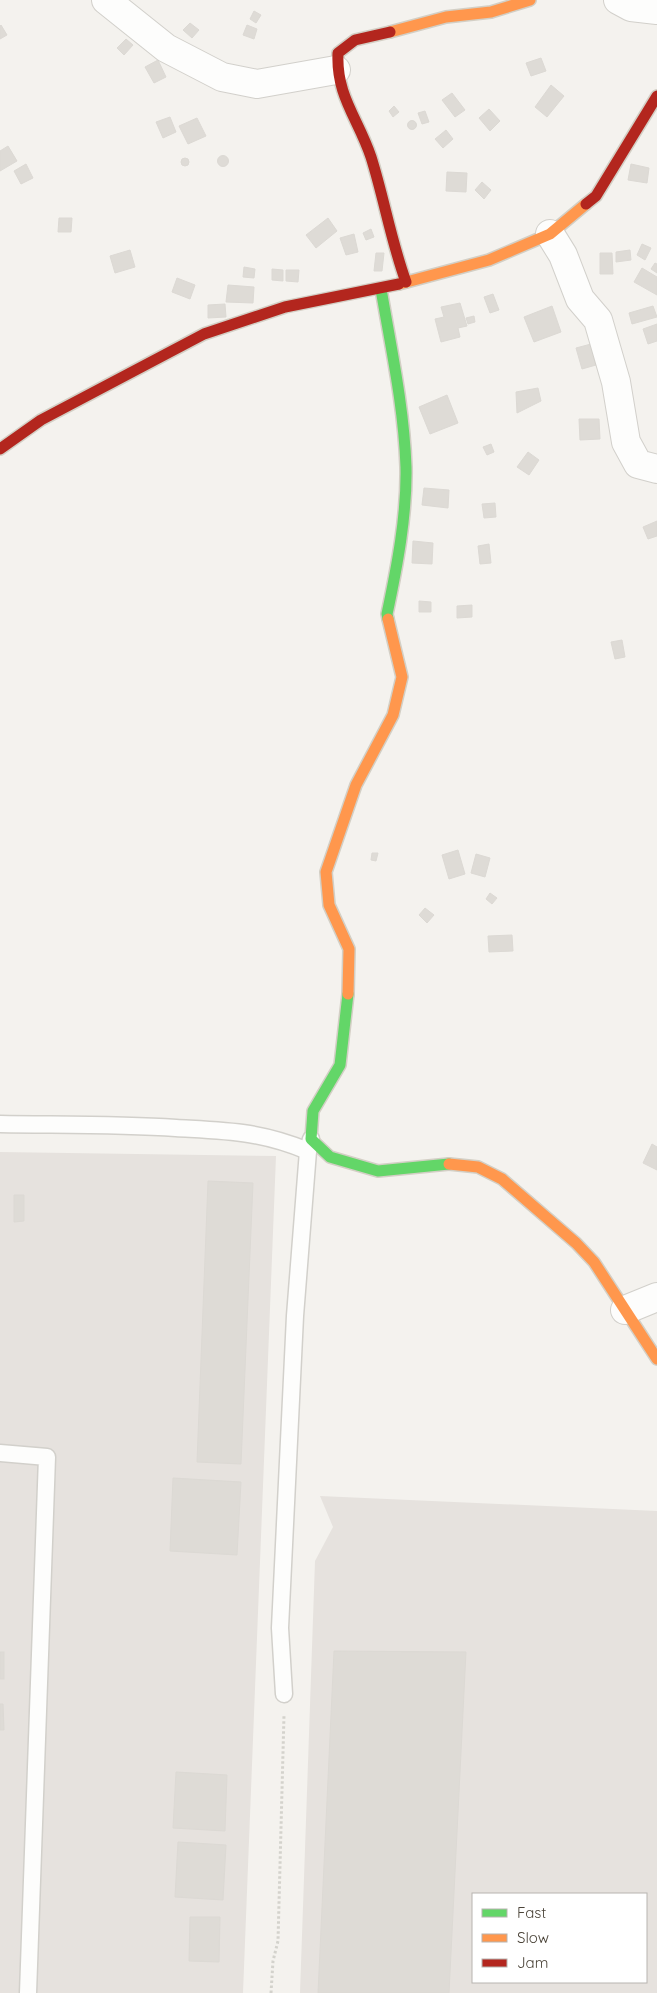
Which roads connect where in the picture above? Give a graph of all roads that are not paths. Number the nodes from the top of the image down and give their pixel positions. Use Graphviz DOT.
graph roads {
  1 [pos="106,0"];
  2 [pos="530,0"];
  3 [pos="618,0"];
  4 [pos="657,10"];
  5 [pos="336,70"];
  6 [pos="657,96"];
  7 [pos="550,234"];
  8 [pos="406,282"];
  9 [pos="381,289"];
  10 [pos="0,449"];
  11 [pos="657,469"];
  12 [pos="0,1124"];
  13 [pos="309,1145"];
  14 [pos="657,1297"];
  15 [pos="625,1310"];
  16 [pos="657,1359"];
  17 [pos="0,1453"];
  18 [pos="284,1694"];
  19 [pos="28,1993"];
  1 -- 5 [label="street"];
  2 -- 5 [label="street"];
  3 -- 4 [label="street"];
  5 -- 8 [label="street"];
  6 -- 7 [label="street"];
  7 -- 8 [label="street"];
  7 -- 11 [label="street"];
  8 -- 9 [label="street"];
  9 -- 10 [label="street"];
  9 -- 13 [label="street"];
  12 -- 13 [label="lane"];
  13 -- 15 [label="street"];
  13 -- 18 [label="lane"];
  14 -- 15 [label="street"];
  15 -- 16 [label="street"];
  17 -- 19 [label="lane"];
}
